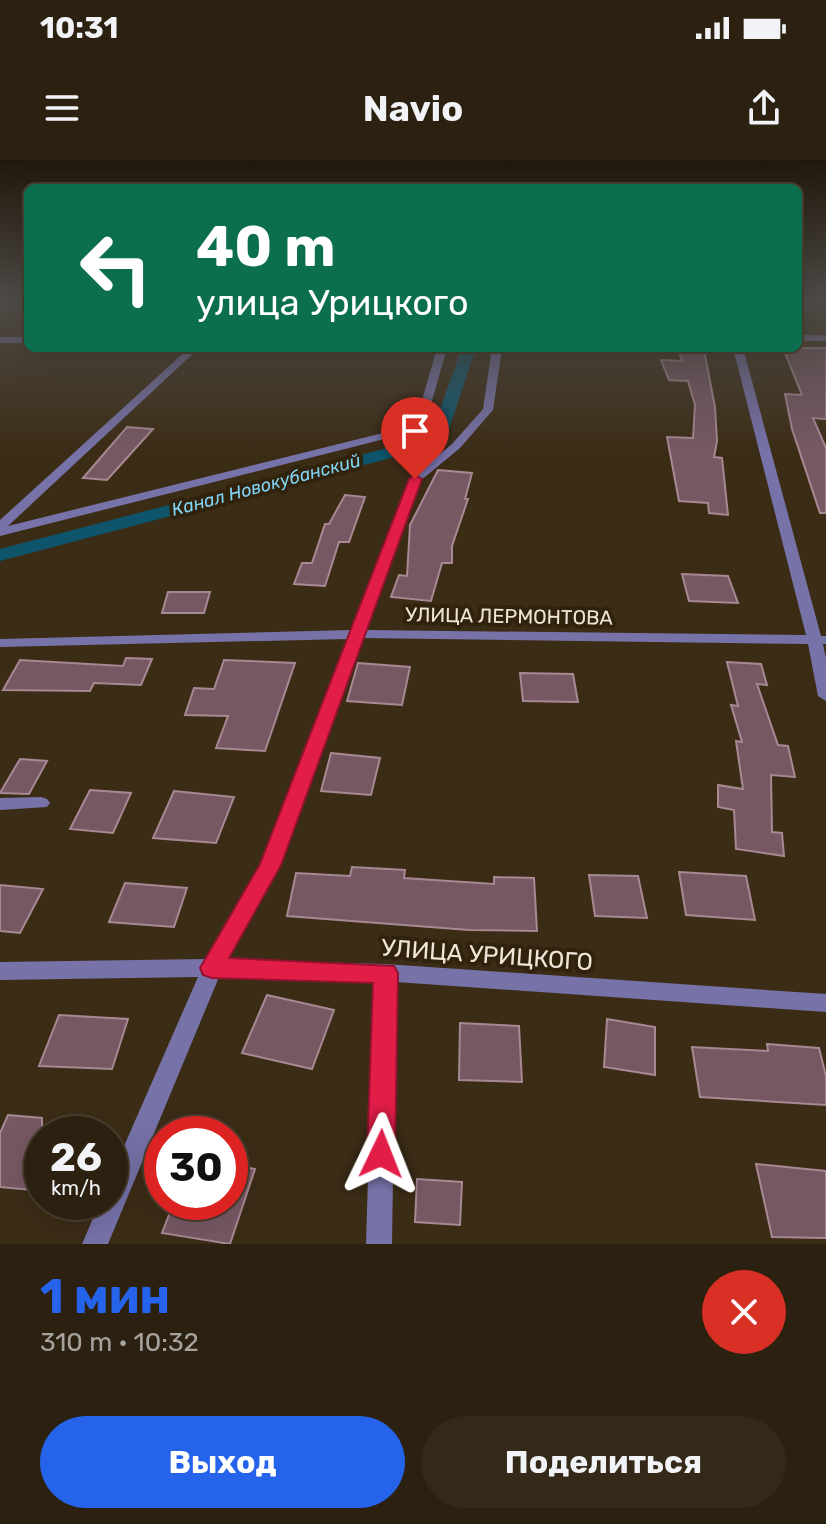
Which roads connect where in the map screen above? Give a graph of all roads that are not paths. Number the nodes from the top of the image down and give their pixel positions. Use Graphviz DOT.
graph roads {
  1 [pos="190,352"];
  2 [pos="441,352"];
  3 [pos="496,352"];
  4 [pos="739,352"];
  5 [pos="0,529"];
  6 [pos="359,634"];
  7 [pos="820,640"];
  8 [pos="0,643"];
  9 [pos="826,696"];
  10 [pos="41,803"];
  11 [pos="0,804"];
  12 [pos="212,968"];
  13 [pos="0,971"];
  14 [pos="385,973"];
  15 [pos="826,1003"];
  16 [pos="95,1244"];
  17 [pos="379,1244"];
  1 -- 5 [label="street"];
  2 -- 5 [label="street"];
  3 -- 6 [label="street"];
  4 -- 7 [label="street"];
  6 -- 7 [label="street, УЛИЦА ЛЕРМОНТОВА"];
  6 -- 8 [label="street, УЛИЦА ЛЕРМОНТОВА"];
  6 -- 12 [label="street"];
  7 -- 9 [label="street"];
  10 -- 11 [label="street"];
  12 -- 13 [label="street, УЛИЦА УРИЦКОГО"];
  12 -- 14 [label="street, УЛИЦА УРИЦКОГО"];
  12 -- 16 [label="street"];
  14 -- 15 [label="street, УЛИЦА УРИЦКОГО"];
  14 -- 17 [label="street"];
}
